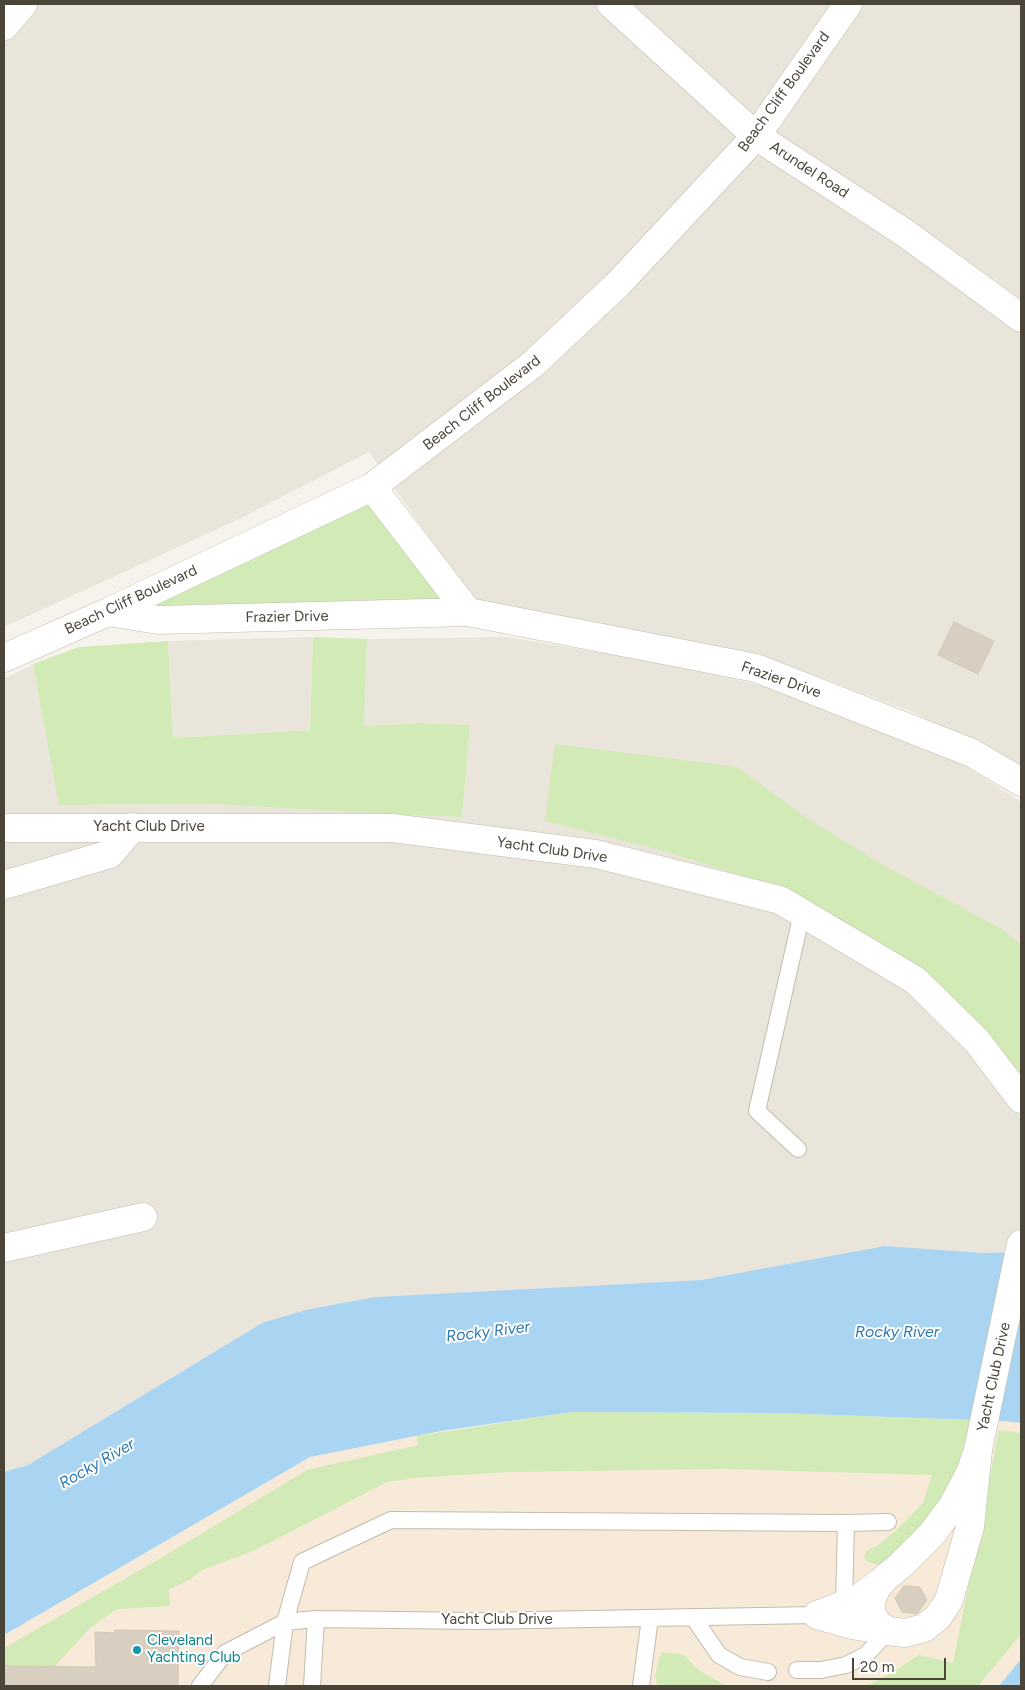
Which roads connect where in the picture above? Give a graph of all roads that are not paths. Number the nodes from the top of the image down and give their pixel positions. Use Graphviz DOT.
graph roads {
  1 [pos="23,4"];
  2 [pos="611,4"];
  3 [pos="848,4"];
  4 [pos="4,26"];
  5 [pos="756,136"];
  6 [pos="1021,318"];
  7 [pos="372,487"];
  8 [pos="108,612"];
  9 [pos="468,612"];
  10 [pos="4,658"];
  11 [pos="1021,782"];
  12 [pos="133,827"];
  13 [pos="4,828"];
  14 [pos="4,885"];
  15 [pos="802,913"];
  16 [pos="1021,1099"];
  17 [pos="798,1149"];
  18 [pos="143,1217"];
  19 [pos="1021,1244"];
  20 [pos="4,1248"];
  21 [pos="978,1450"];
  22 [pos="888,1522"];
  23 [pos="846,1524"];
  24 [pos="885,1578"];
  25 [pos="844,1604"];
  26 [pos="817,1615"];
  27 [pos="693,1617"];
  28 [pos="650,1618"];
  29 [pos="316,1619"];
  30 [pos="285,1622"];
  31 [pos="888,1631"];
  32 [pos="797,1670"];
  33 [pos="768,1672"];
  34 [pos="200,1686"];
  35 [pos="277,1686"];
  36 [pos="312,1686"];
  37 [pos="641,1686"];
  1 -- 4 [label="street"];
  2 -- 5 [label="street, Arundel Road"];
  3 -- 5 [label="street, Beach Cliff Boulevard"];
  5 -- 6 [label="street, Arundel Road"];
  5 -- 7 [label="street, Beach Cliff Boulevard"];
  7 -- 8 [label="street, Beach Cliff Boulevard"];
  7 -- 9 [label="street"];
  8 -- 9 [label="street, Frazier Drive"];
  8 -- 10 [label="street, Beach Cliff Boulevard"];
  9 -- 11 [label="street, Frazier Drive"];
  12 -- 13 [label="street, Yacht Club Drive"];
  12 -- 14 [label="street"];
  12 -- 15 [label="street, Yacht Club Drive"];
  15 -- 16 [label="street, Yacht Club Drive"];
  15 -- 17 [label="lane"];
  18 -- 20 [label="street"];
  19 -- 21 [label="street, Yacht Club Drive"];
  21 -- 24 [label="street, Yacht Club Drive"];
  21 -- 31 [label="street, Yacht Club Drive"];
  22 -- 23 [label="lane"];
  23 -- 25 [label="lane"];
  23 -- 30 [label="lane"];
  24 -- 25 [label="street, Yacht Club Drive"];
  24 -- 31 [label="street, Yacht Club Drive"];
  25 -- 26 [label="street, Yacht Club Drive"];
  26 -- 27 [label="lane, Yacht Club Drive"];
  26 -- 31 [label="street, Yacht Club Drive"];
  27 -- 28 [label="lane, Yacht Club Drive"];
  27 -- 33 [label="lane"];
  28 -- 29 [label="lane, Yacht Club Drive"];
  28 -- 37 [label="lane"];
  29 -- 30 [label="lane, Yacht Club Drive"];
  29 -- 36 [label="lane"];
  30 -- 34 [label="lane, Yacht Club Drive"];
  30 -- 35 [label="lane"];
  31 -- 32 [label="lane"];
}
